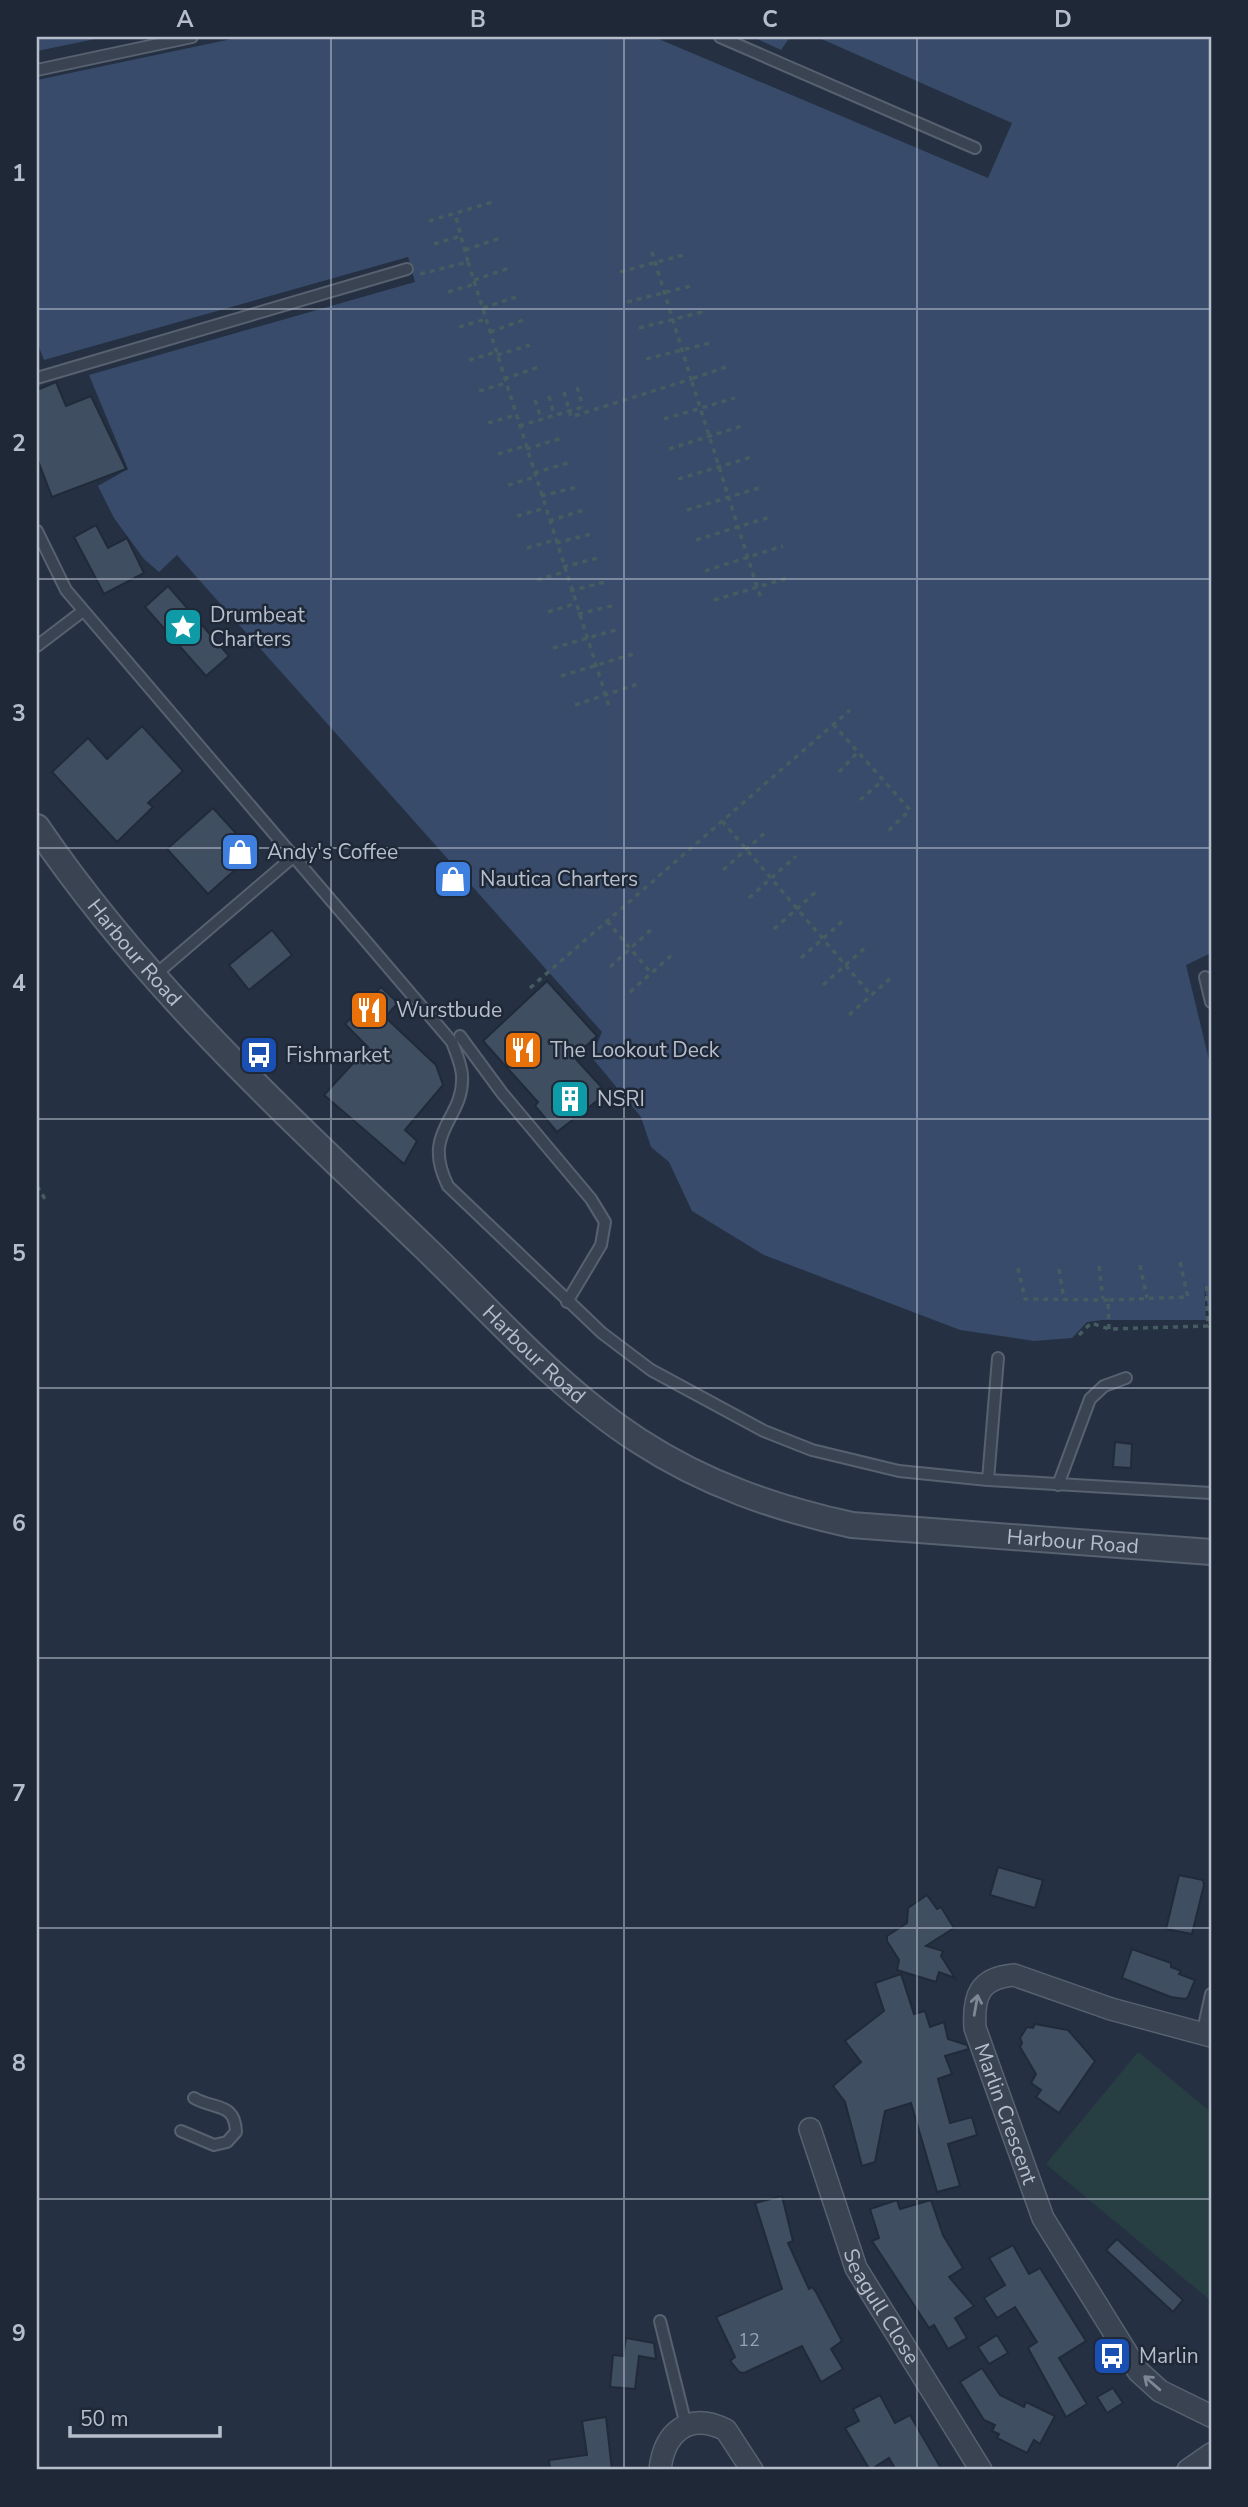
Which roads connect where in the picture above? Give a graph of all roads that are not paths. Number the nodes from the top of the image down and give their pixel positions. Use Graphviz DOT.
graph roads {
  1 [pos="192,37"];
  2 [pos="720,37"];
  3 [pos="37,70"];
  4 [pos="975,148"];
  5 [pos="412,272"];
  6 [pos="37,378"];
  7 [pos="37,531"];
  8 [pos="83,611"];
  9 [pos="37,646"];
  10 [pos="37,827"];
  11 [pos="293,857"];
  12 [pos="153,977"];
  13 [pos="1205,977"];
  14 [pos="1211,1002"];
  15 [pos="460,1035"];
  16 [pos="567,1302"];
  17 [pos="998,1358"];
  18 [pos="1126,1378"];
  19 [pos="988,1480"];
  20 [pos="1058,1485"];
  21 [pos="1211,1493"];
  22 [pos="1211,1552"];
  23 [pos="1211,1994"];
  24 [pos="1207,2036"];
  25 [pos="194,2098"];
  26 [pos="810,2129"];
  27 [pos="181,2131"];
  28 [pos="660,2321"];
  29 [pos="1211,2416"];
  30 [pos="686,2425"];
  31 [pos="1211,2454"];
  32 [pos="660,2470"];
  33 [pos="752,2470"];
  34 [pos="981,2470"];
  35 [pos="1188,2470"];
  1 -- 3 [label="lane"];
  2 -- 4 [label="lane"];
  5 -- 6 [label="lane"];
  7 -- 8 [label="lane"];
  8 -- 9 [label="lane"];
  8 -- 11 [label="lane"];
  10 -- 12 [label="street, Harbour Road"];
  11 -- 12 [label="lane"];
  11 -- 16 [label="lane"];
  12 -- 22 [label="street, Harbour Road"];
  13 -- 14 [label="lane"];
  15 -- 16 [label="lane"];
  16 -- 19 [label="lane"];
  17 -- 19 [label="lane"];
  18 -- 20 [label="lane"];
  19 -- 20 [label="lane"];
  20 -- 21 [label="lane"];
  23 -- 24 [label="lane"];
  29 -- 24 [label="street, Marlin Crescent, one-way"];
  25 -- 27 [label="lane"];
  26 -- 34 [label="street, Seagull Close"];
  28 -- 30 [label="lane"];
  30 -- 32 [label="street"];
  30 -- 33 [label="street"];
  31 -- 35 [label="street"];
}
